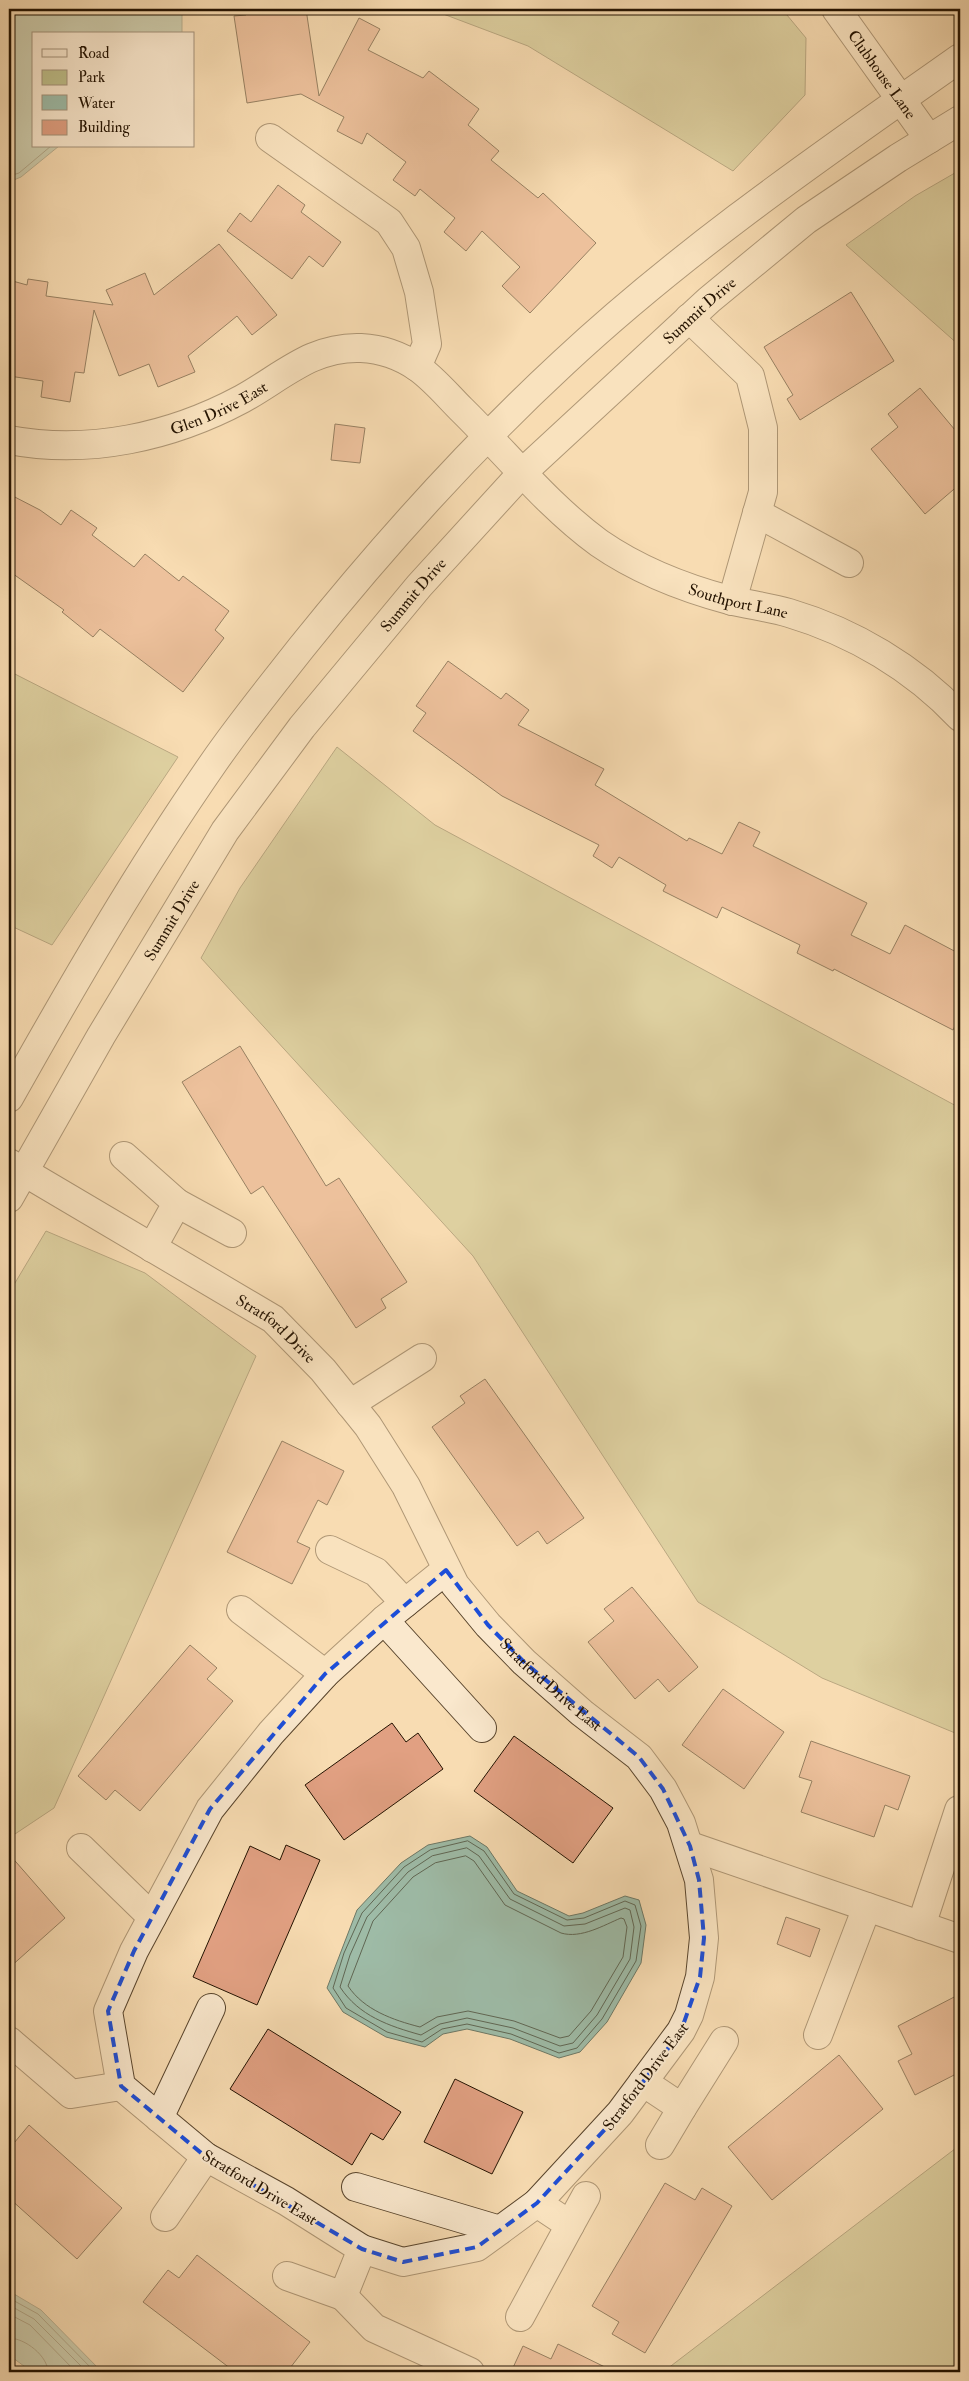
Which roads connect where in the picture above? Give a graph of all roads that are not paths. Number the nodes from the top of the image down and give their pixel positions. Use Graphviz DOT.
graph roads {
  1 [pos="836,9"];
  2 [pos="960,58"];
  3 [pos="901,100"];
  4 [pos="960,120"];
  5 [pos="270,138"];
  6 [pos="929,139"];
  7 [pos="689,318"];
  8 [pos="417,367"];
  9 [pos="488,435"];
  10 [pos="9,440"];
  11 [pos="523,472"];
  12 [pos="757,513"];
  13 [pos="849,563"];
  14 [pos="732,601"];
  15 [pos="960,717"];
  16 [pos="9,1098"];
  17 [pos="124,1156"];
  18 [pos="16,1167"];
  19 [pos="9,1198"];
  20 [pos="177,1203"];
  21 [pos="232,1233"];
  22 [pos="152,1248"];
  23 [pos="422,1358"];
  24 [pos="350,1404"];
  25 [pos="330,1550"];
  26 [pos="446,1570"];
  27 [pos="405,1603"];
  28 [pos="241,1610"];
  29 [pos="384,1620"];
  30 [pos="325,1674"];
  31 [pos="482,1728"];
  32 [pos="959,1810"];
  33 [pos="690,1846"];
  34 [pos="81,1848"];
  35 [pos="867,1907"];
  36 [pos="152,1917"];
  37 [pos="921,1926"];
  38 [pos="960,1939"];
  39 [pos="211,2008"];
  40 [pos="818,2035"];
  41 [pos="9,2041"];
  42 [pos="724,2041"];
  43 [pos="642,2082"];
  44 [pos="121,2086"];
  45 [pos="682,2108"];
  46 [pos="159,2118"];
  47 [pos="660,2146"];
  48 [pos="206,2157"];
  49 [pos="356,2187"];
  50 [pos="586,2196"];
  51 [pos="537,2203"];
  52 [pos="165,2217"];
  53 [pos="570,2225"];
  54 [pos="500,2230"];
  55 [pos="362,2249"];
  56 [pos="287,2276"];
  57 [pos="343,2296"];
  58 [pos="520,2317"];
  59 [pos="470,2372"];
  1 -- 3 [label="street, Clubhouse Lane"];
  2 -- 3 [label="street"];
  3 -- 6 [label="street, Clubhouse Lane"];
  3 -- 9 [label="street"];
  4 -- 6 [label="street, Summit Drive"];
  5 -- 8 [label="street"];
  6 -- 7 [label="street, Summit Drive"];
  7 -- 11 [label="street, Summit Drive"];
  7 -- 12 [label="street"];
  8 -- 9 [label="street, Glen Drive East"];
  8 -- 10 [label="street, Glen Drive East"];
  9 -- 11 [label="street, Glen Drive East"];
  9 -- 16 [label="street"];
  11 -- 14 [label="street, Southport Lane"];
  11 -- 18 [label="street, Summit Drive"];
  12 -- 13 [label="street"];
  12 -- 14 [label="street"];
  14 -- 15 [label="street, Southport Lane"];
  17 -- 20 [label="street"];
  18 -- 19 [label="street, Summit Drive"];
  18 -- 22 [label="street, Stratford Drive"];
  20 -- 21 [label="street"];
  20 -- 22 [label="street"];
  22 -- 24 [label="street, Stratford Drive"];
  23 -- 24 [label="street"];
  24 -- 26 [label="street, Stratford Drive"];
  25 -- 27 [label="street"];
  26 -- 27 [label="street"];
  26 -- 33 [label="street, Stratford Drive East"];
  27 -- 29 [label="street"];
  28 -- 30 [label="street"];
  29 -- 30 [label="street"];
  29 -- 31 [label="street"];
  30 -- 36 [label="street"];
  32 -- 37 [label="street"];
  33 -- 35 [label="street"];
  33 -- 43 [label="street, Stratford Drive East"];
  34 -- 36 [label="street"];
  35 -- 37 [label="street"];
  35 -- 40 [label="street"];
  36 -- 44 [label="street"];
  37 -- 38 [label="street"];
  39 -- 46 [label="street"];
  41 -- 44 [label="street"];
  42 -- 45 [label="street"];
  43 -- 45 [label="street"];
  43 -- 51 [label="street, Stratford Drive East"];
  44 -- 46 [label="street, Stratford Drive East"];
  45 -- 47 [label="street"];
  46 -- 48 [label="street, Stratford Drive East"];
  48 -- 52 [label="street"];
  48 -- 55 [label="street, Stratford Drive East"];
  49 -- 54 [label="street"];
  50 -- 53 [label="street"];
  51 -- 53 [label="street"];
  51 -- 54 [label="street, Stratford Drive East"];
  53 -- 58 [label="street"];
  54 -- 55 [label="street, Stratford Drive East"];
  55 -- 57 [label="street"];
  56 -- 57 [label="street"];
  57 -- 59 [label="street"];
}
